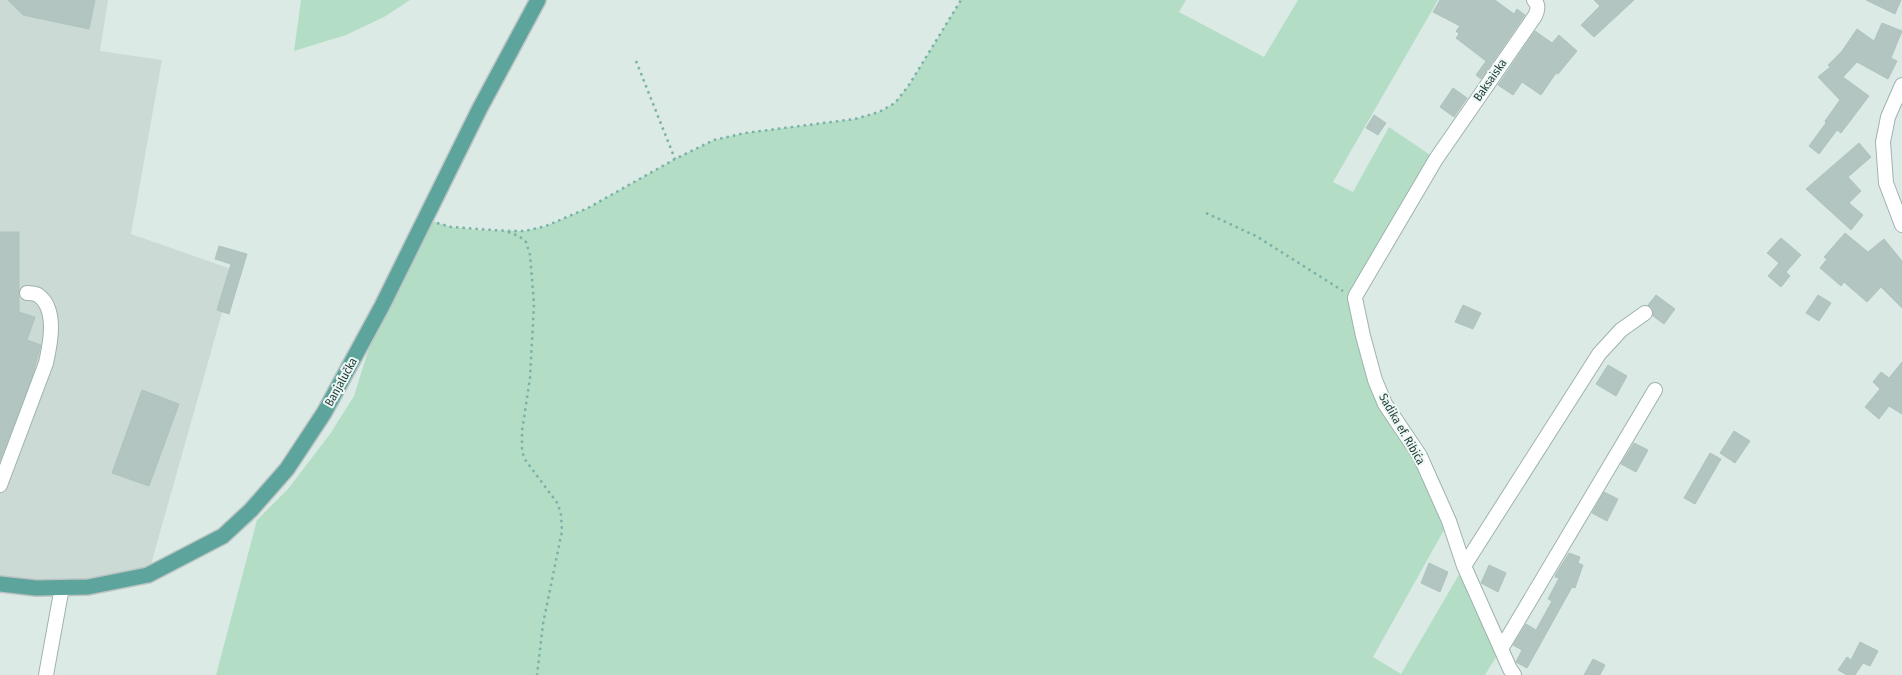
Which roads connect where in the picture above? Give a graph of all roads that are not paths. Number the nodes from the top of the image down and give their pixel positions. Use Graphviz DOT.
graph roads {
  1 [pos="538,0"];
  2 [pos="1534,0"];
  3 [pos="1902,84"];
  4 [pos="1902,225"];
  5 [pos="27,293"];
  6 [pos="1356,298"];
  7 [pos="1645,313"];
  8 [pos="1656,390"];
  9 [pos="0,485"];
  10 [pos="1464,566"];
  11 [pos="0,584"];
  12 [pos="62,587"];
  13 [pos="1501,649"];
  14 [pos="46,675"];
  15 [pos="1514,675"];
  1 -- 12 [label="main road, Banjalučka"];
  2 -- 6 [label="street, Baksaiska"];
  3 -- 4 [label="street"];
  5 -- 9 [label="street"];
  6 -- 10 [label="street, Sadika ef. Ribića"];
  7 -- 10 [label="street"];
  8 -- 13 [label="street"];
  10 -- 13 [label="street, Sadika ef. Ribića"];
  11 -- 12 [label="main road, Banjalučka"];
  12 -- 14 [label="street"];
  13 -- 15 [label="street, Sadika ef. Ribića"];
}
